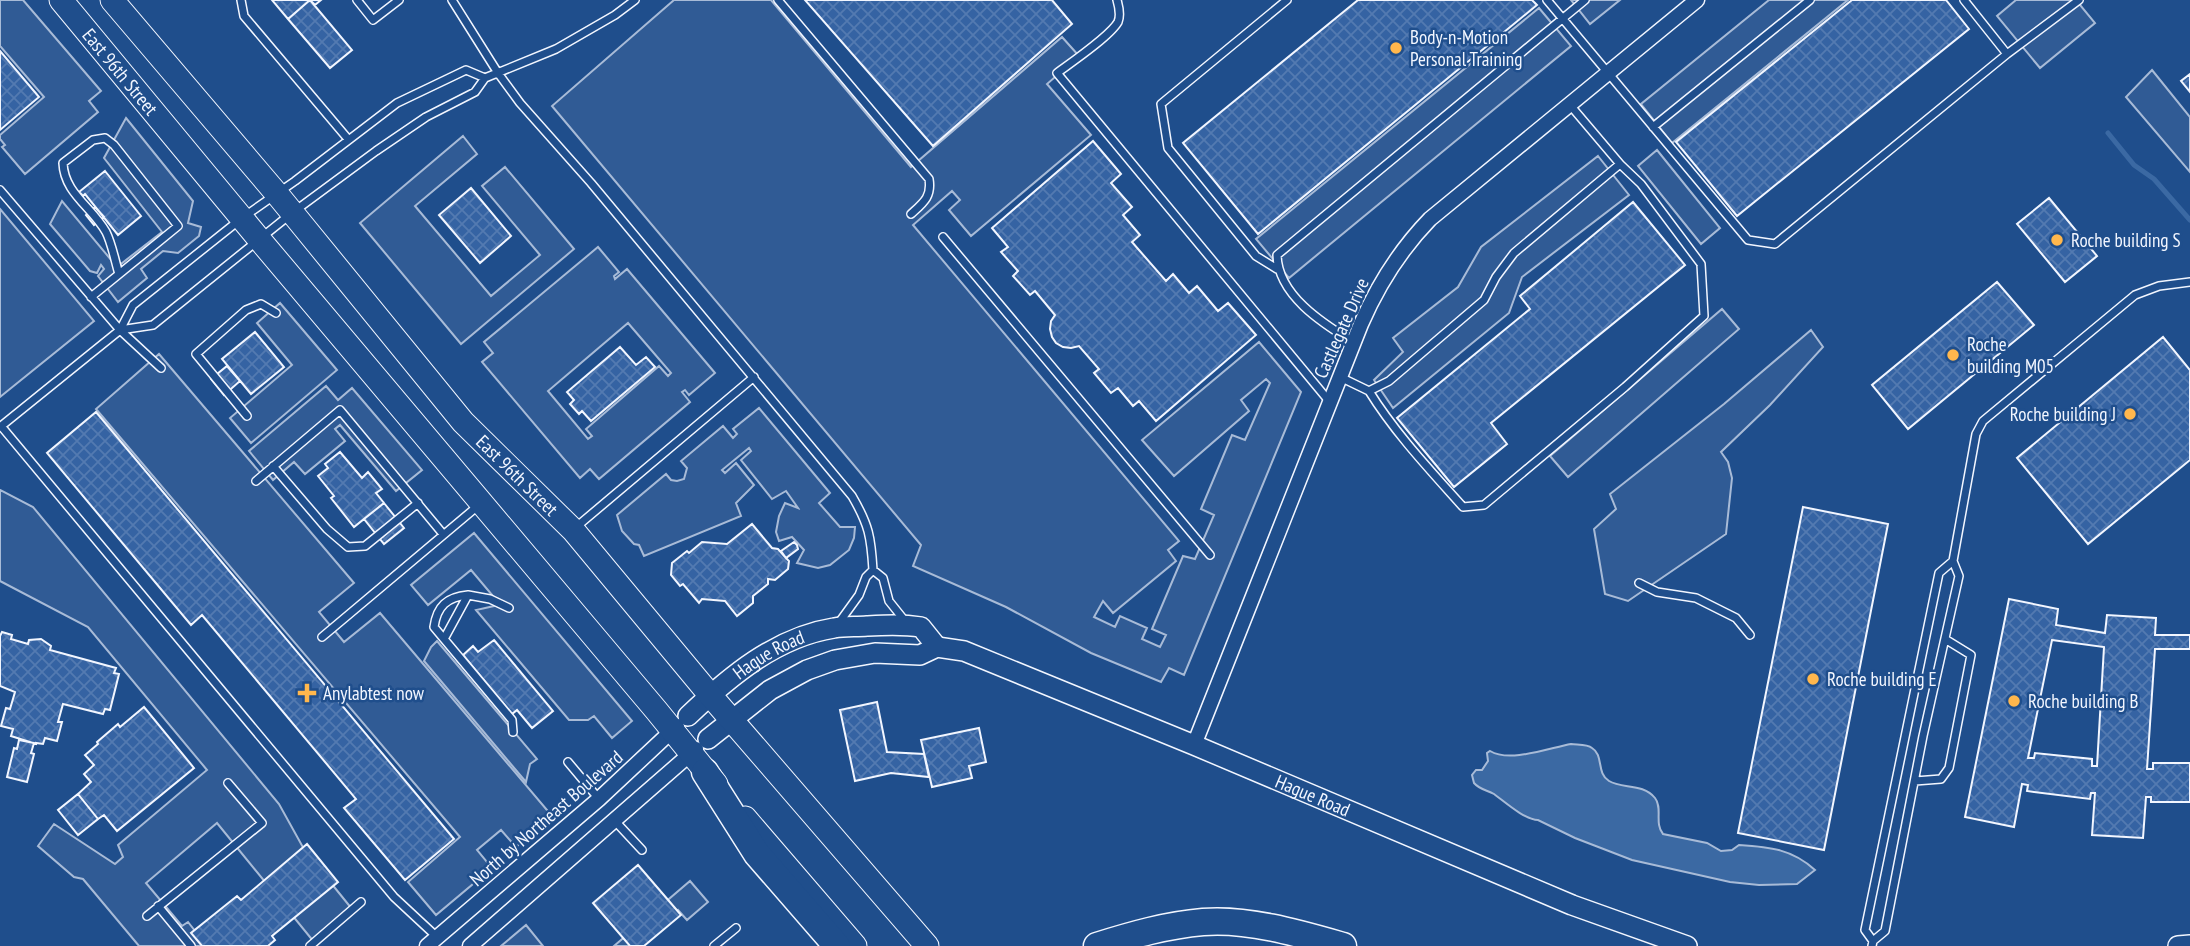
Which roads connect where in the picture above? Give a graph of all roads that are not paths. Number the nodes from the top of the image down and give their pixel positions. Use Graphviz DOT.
graph roads {
  1 [pos="61,0"];
  2 [pos="111,0"];
  3 [pos="241,0"];
  4 [pos="356,0"];
  5 [pos="399,0"];
  6 [pos="452,0"];
  7 [pos="635,0"];
  8 [pos="779,0"];
  9 [pos="1117,0"];
  10 [pos="1287,0"];
  11 [pos="1547,0"];
  12 [pos="1585,0"];
  13 [pos="1698,0"];
  14 [pos="1810,0"];
  15 [pos="1964,0"];
  16 [pos="2079,0"];
  17 [pos="1563,18"];
  18 [pos="2007,54"];
  19 [pos="498,72"];
  20 [pos="1608,74"];
  21 [pos="485,78"];
  22 [pos="1570,105"];
  23 [pos="1653,127"];
  24 [pos="348,139"];
  25 [pos="1620,164"];
  26 [pos="0,190"];
  27 [pos="277,194"];
  28 [pos="292,213"];
  29 [pos="911,214"];
  30 [pos="242,218"];
  31 [pos="943,237"];
  32 [pos="259,239"];
  33 [pos="1277,269"];
  34 [pos="119,274"];
  35 [pos="2190,282"];
  36 [pos="91,297"];
  37 [pos="276,313"];
  38 [pos="120,330"];
  39 [pos="1354,342"];
  40 [pos="160,368"];
  41 [pos="754,377"];
  42 [pos="1340,377"];
  43 [pos="1369,391"];
  44 [pos="1330,402"];
  45 [pos="247,416"];
  46 [pos="1,426"];
  47 [pos="273,466"];
  48 [pos="256,481"];
  49 [pos="418,503"];
  50 [pos="481,503"];
  51 [pos="573,530"];
  52 [pos="443,534"];
  53 [pos="1210,555"];
  54 [pos="1953,561"];
  55 [pos="873,570"];
  56 [pos="1639,583"];
  57 [pos="468,595"];
  58 [pos="509,608"];
  59 [pos="908,625"];
  60 [pos="835,628"];
  61 [pos="1750,635"];
  62 [pos="321,637"];
  63 [pos="444,639"];
  64 [pos="1945,639"];
  65 [pos="937,647"];
  66 [pos="710,695"];
  67 [pos="732,719"];
  68 [pos="680,723"];
  69 [pos="513,732"];
  70 [pos="1194,745"];
  71 [pos="701,755"];
  72 [pos="568,762"];
  73 [pos="1915,781"];
  74 [pos="228,783"];
  75 [pos="599,799"];
  76 [pos="615,821"];
  77 [pos="642,850"];
  78 [pos="361,902"];
  79 [pos="158,906"];
  80 [pos="147,916"];
  81 [pos="736,928"];
  82 [pos="432,942"];
  83 [pos="1873,944"];
  84 [pos="2190,945"];
  85 [pos="191,946"];
  86 [pos="310,946"];
  87 [pos="470,946"];
  88 [pos="714,946"];
  89 [pos="837,946"];
  90 [pos="855,946"];
  91 [pos="927,946"];
  92 [pos="1097,946"];
  93 [pos="1343,946"];
  94 [pos="1686,946"];
  95 [pos="2178,946"];
  1 -- 30 [label="main road, East 96th Street"];
  2 -- 27 [label="main road, East 96th Street"];
  3 -- 24 [label="lane"];
  4 -- 5 [label="lane"];
  6 -- 19 [label="lane"];
  7 -- 19 [label="lane"];
  8 -- 29 [label="lane"];
  9 -- 44 [label="lane"];
  10 -- 33 [label="lane"];
  11 -- 17 [label="lane"];
  12 -- 17 [label="lane"];
  13 -- 20 [label="street, Castlegate Drive"];
  14 -- 23 [label="lane"];
  15 -- 18 [label="lane"];
  16 -- 18 [label="lane"];
  17 -- 20 [label="lane"];
  17 -- 33 [label="lane"];
  18 -- 23 [label="lane"];
  19 -- 21 [label="lane"];
  19 -- 41 [label="lane"];
  20 -- 22 [label="street, Castlegate Drive"];
  20 -- 23 [label="lane"];
  21 -- 24 [label="lane"];
  21 -- 28 [label="lane"];
  22 -- 25 [label="lane"];
  22 -- 39 [label="street, Castlegate Drive"];
  24 -- 27 [label="lane"];
  25 -- 43 [label="lane"];
  25 -- 43 [label="lane"];
  26 -- 36 [label="lane"];
  27 -- 28 [label="main road, East 96th Street"];
  27 -- 30 [label="lane"];
  28 -- 32 [label="lane"];
  28 -- 51 [label="main road, East 96th Street"];
  30 -- 32 [label="main road, East 96th Street"];
  30 -- 38 [label="lane"];
  31 -- 53 [label="lane"];
  32 -- 38 [label="lane"];
  32 -- 50 [label="main road, East 96th Street"];
  33 -- 39 [label="lane"];
  34 -- 34 [label="lane"];
  34 -- 36 [label="lane"];
  35 -- 54 [label="lane"];
  36 -- 38 [label="lane"];
  37 -- 45 [label="lane"];
  38 -- 40 [label="lane"];
  38 -- 46 [label="lane"];
  39 -- 42 [label="street, Castlegate Drive"];
  41 -- 51 [label="lane"];
  41 -- 55 [label="lane"];
  42 -- 43 [label="lane"];
  42 -- 44 [label="street, Castlegate Drive"];
  44 -- 70 [label="street, Castlegate Drive"];
  46 -- 82 [label="lane"];
  47 -- 48 [label="lane"];
  47 -- 49 [label="lane"];
  47 -- 49 [label="lane"];
  49 -- 52 [label="lane"];
  50 -- 52 [label="lane"];
  50 -- 68 [label="main road, East 96th Street"];
  51 -- 66 [label="main road, East 96th Street"];
  52 -- 62 [label="lane"];
  54 -- 64 [label="lane"];
  54 -- 83 [label="lane"];
  55 -- 59 [label="lane"];
  55 -- 60 [label="lane"];
  56 -- 61 [label="lane"];
  57 -- 58 [label="lane"];
  57 -- 63 [label="lane"];
  57 -- 63 [label="lane"];
  59 -- 60 [label="street, Hague Road"];
  59 -- 65 [label="street, Hague Road"];
  60 -- 66 [label="street, Hague Road"];
  63 -- 69 [label="lane"];
  64 -- 73 [label="lane"];
  64 -- 73 [label="lane"];
  65 -- 67 [label="street, Hague Road"];
  65 -- 70 [label="street, Hague Road"];
  66 -- 67 [label="main road, East 96th Street"];
  66 -- 68 [label="street, Hague Road"];
  67 -- 71 [label="street, Hague Road"];
  67 -- 91 [label="main road, East 96th Street"];
  68 -- 71 [label="main road, East 96th Street"];
  68 -- 75 [label="street, North by Northeast Boulevard"];
  70 -- 94 [label="street, Hague Road"];
  71 -- 76 [label="street"];
  71 -- 89 [label="highway"];
  71 -- 90 [label="main road, East 96th Street"];
  72 -- 75 [label="lane"];
  73 -- 83 [label="lane"];
  74 -- 79 [label="lane"];
  75 -- 82 [label="street, North by Northeast Boulevard"];
  76 -- 77 [label="lane"];
  76 -- 87 [label="street"];
  78 -- 86 [label="lane"];
  79 -- 80 [label="lane"];
  79 -- 85 [label="lane"];
  81 -- 88 [label="lane"];
  84 -- 95 [label="street"];
  92 -- 93 [label="highway"];
}
